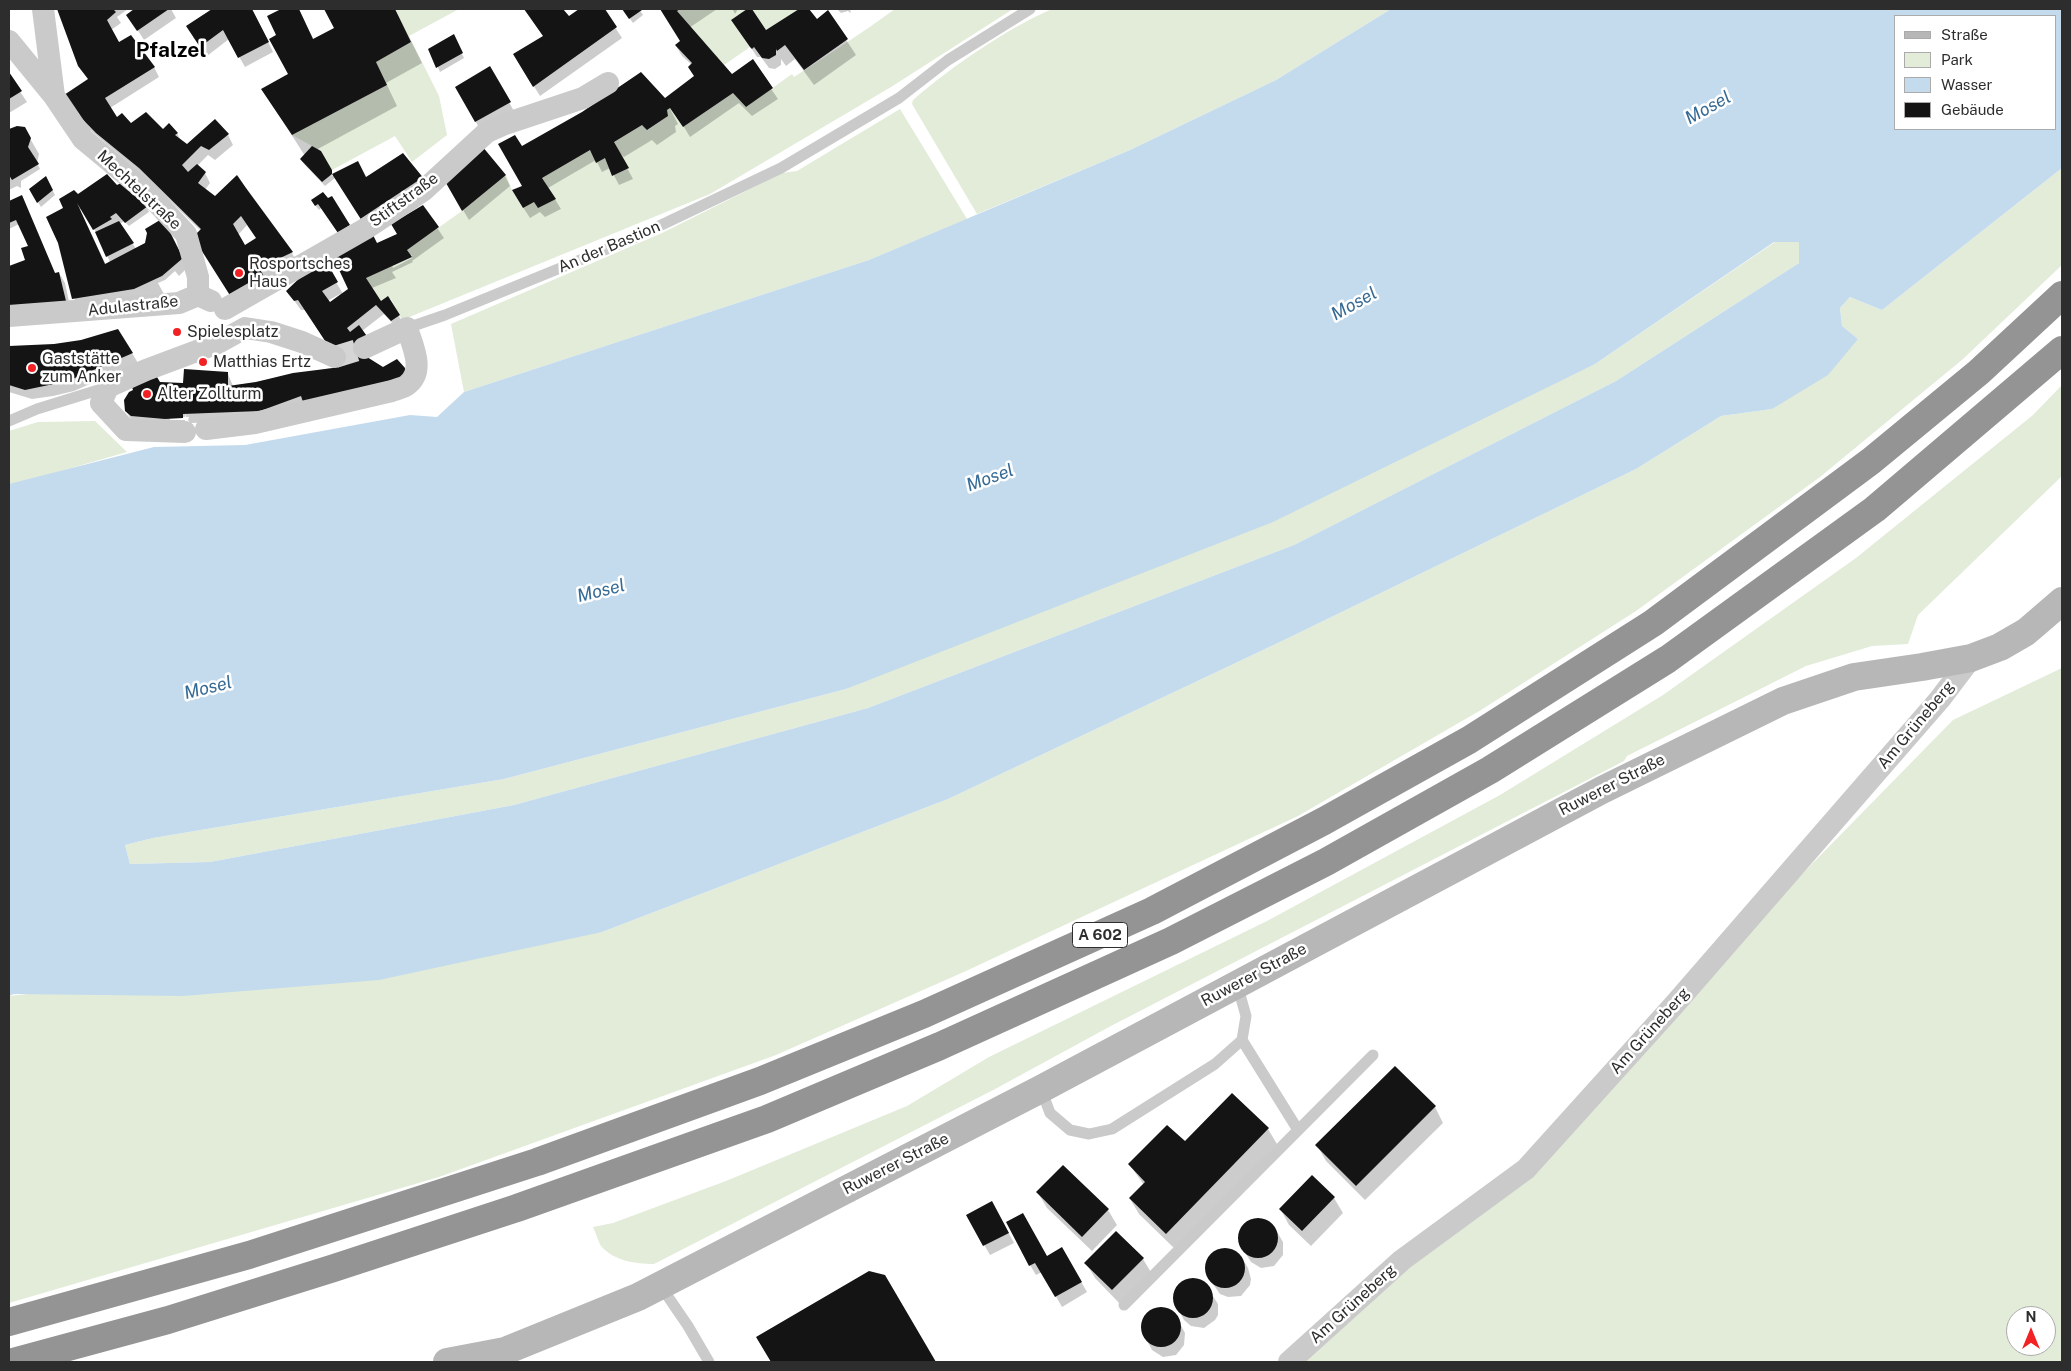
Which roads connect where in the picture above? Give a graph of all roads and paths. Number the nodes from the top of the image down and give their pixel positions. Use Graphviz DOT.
graph roads {
  1 [pos="42,9"];
  2 [pos="1030,9"];
  3 [pos="9,41"];
  4 [pos="608,83"];
  5 [pos="54,96"];
  6 [pos="198,295"];
  7 [pos="2062,295"];
  8 [pos="225,309"];
  9 [pos="9,316"];
  10 [pos="245,328"];
  11 [pos="407,328"];
  12 [pos="364,348"];
  13 [pos="2062,350"];
  14 [pos="335,357"];
  15 [pos="108,387"];
  16 [pos="9,421"];
  17 [pos="2062,601"];
  18 [pos="1971,658"];
  19 [pos="1237,984"];
  20 [pos="1242,1040"];
  21 [pos="1373,1055"];
  22 [pos="1041,1089"];
  23 [pos="1298,1130"];
  24 [pos="660,1285"];
  25 [pos="1124,1305"];
  26 [pos="9,1322"];
  27 [pos="13,1362"];
  28 [pos="447,1362"];
  29 [pos="709,1362"];
  30 [pos="1289,1362"];
  1 -- 5 [label="street, Mechtelstraße"];
  2 -- 11 [label="lane, An der Bastion"];
  3 -- 5 [label="street, Mechtelstraße"];
  4 -- 8 [label="street, Stiftstraße"];
  5 -- 6 [label="street, Mechtelstraße"];
  6 -- 8 [label="street, Adulastraße"];
  6 -- 9 [label="street, Adulastraße"];
  7 -- 26 [label="highway, A 602"];
  8 -- 10 [label="street, Adulastraße"];
  10 -- 14 [label="street"];
  10 -- 15 [label="street"];
  11 -- 12 [label="street"];
  11 -- 15 [label="street"];
  13 -- 27 [label="highway, A 602"];
  15 -- 16 [label="lane"];
  17 -- 18 [label="main road, Ruwerer Straße"];
  18 -- 19 [label="main road, Ruwerer Straße"];
  18 -- 30 [label="street, Am Grüneberg"];
  19 -- 20 [label="lane"];
  19 -- 22 [label="main road, Ruwerer Straße"];
  20 -- 22 [label="lane"];
  20 -- 23 [label="lane"];
  21 -- 23 [label="lane"];
  22 -- 24 [label="main road, Ruwerer Straße"];
  23 -- 25 [label="lane"];
  24 -- 28 [label="main road, Ruwerer Straße"];
  24 -- 29 [label="lane"];
}
